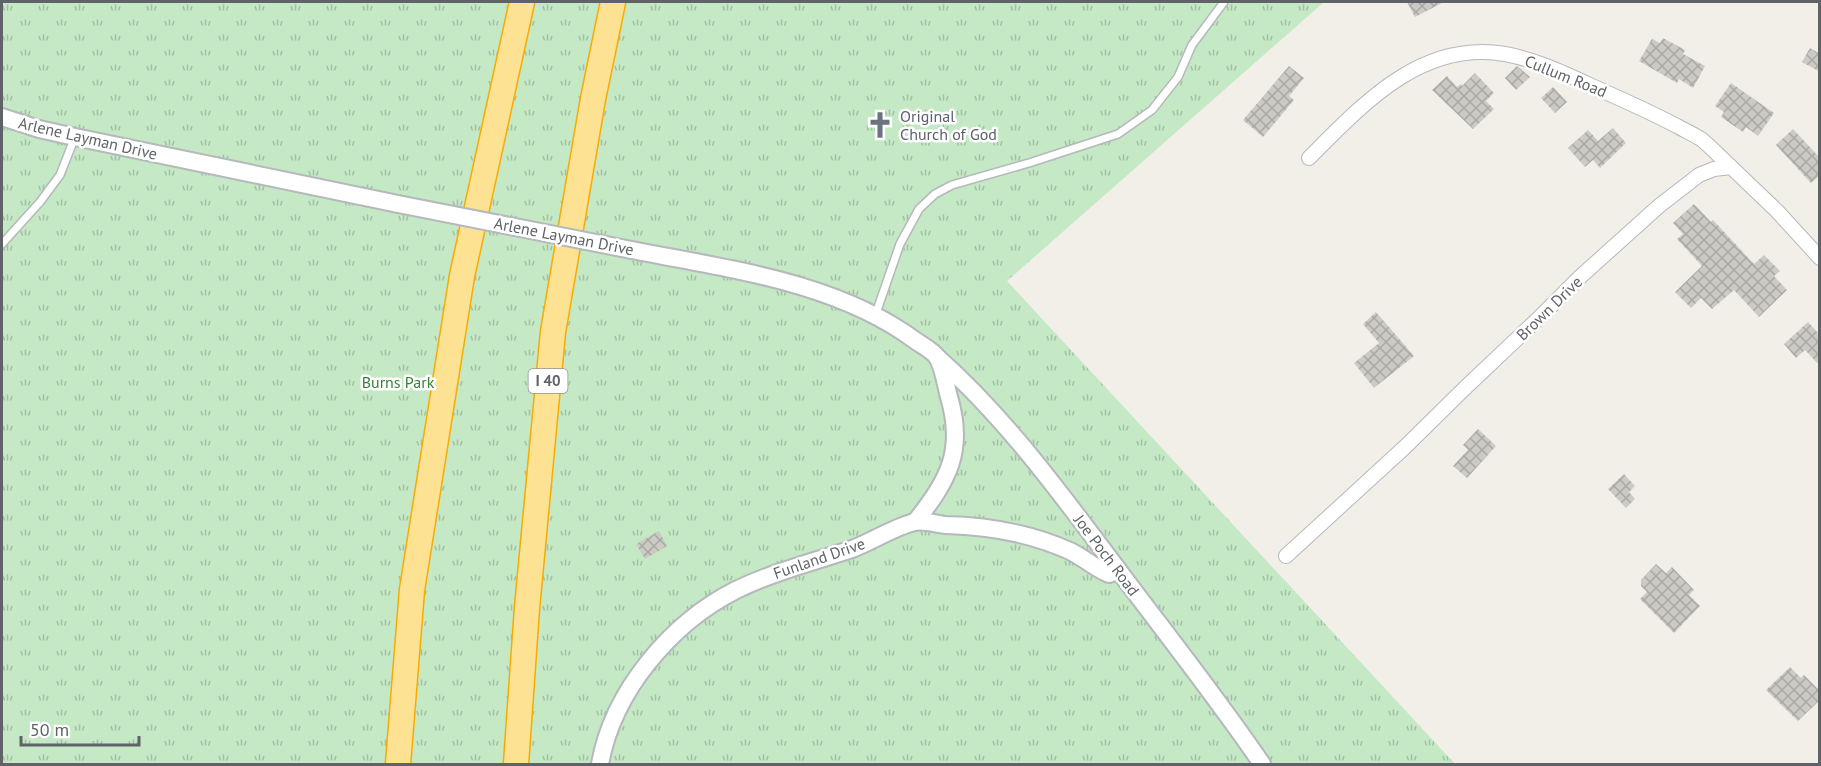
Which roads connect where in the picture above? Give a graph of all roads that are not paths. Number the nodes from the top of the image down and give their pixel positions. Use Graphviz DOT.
graph roads {
  1 [pos="522,2"];
  2 [pos="613,2"];
  3 [pos="1224,2"];
  4 [pos="2,117"];
  5 [pos="75,137"];
  6 [pos="1309,158"];
  7 [pos="1731,167"];
  8 [pos="2,244"];
  9 [pos="1820,258"];
  10 [pos="875,316"];
  11 [pos="937,357"];
  12 [pos="916,521"];
  13 [pos="1286,556"];
  14 [pos="1119,571"];
  15 [pos="398,765"];
  16 [pos="516,765"];
  17 [pos="600,765"];
  18 [pos="1262,765"];
  1 -- 15 [label="highway"];
  2 -- 16 [label="highway, I 40"];
  3 -- 10 [label="lane"];
  4 -- 5 [label="street, Arlene Layman Drive"];
  5 -- 8 [label="lane"];
  5 -- 10 [label="street, Arlene Layman Drive, bridge"];
  6 -- 7 [label="street, Cullum Road"];
  7 -- 9 [label="street"];
  7 -- 13 [label="street, Brown Drive"];
  10 -- 11 [label="street, Arlene Layman Drive"];
  11 -- 12 [label="street"];
  11 -- 14 [label="street, Joe Poch Road"];
  12 -- 14 [label="street, Funland Drive"];
  12 -- 17 [label="street, Funland Drive"];
  14 -- 18 [label="street, Joe Poch Road"];
}
